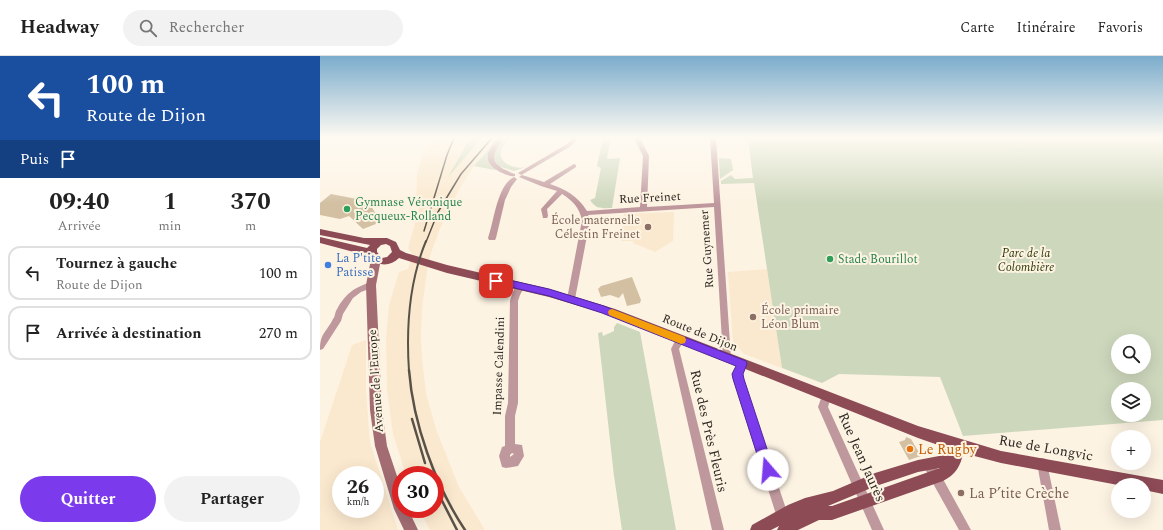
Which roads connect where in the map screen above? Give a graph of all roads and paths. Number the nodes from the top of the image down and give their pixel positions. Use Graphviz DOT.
graph roads {
  1 [pos="491,160"];
  2 [pos="545,160"];
  3 [pos="646,160"];
  4 [pos="714,160"];
  5 [pos="574,166"];
  6 [pos="521,175"];
  7 [pos="514,177"];
  8 [pos="542,185"];
  9 [pos="560,191"];
  10 [pos="716,206"];
  11 [pos="643,209"];
  12 [pos="585,213"];
  13 [pos="545,216"];
  14 [pos="320,232"];
  15 [pos="492,238"];
  16 [pos="320,240"];
  17 [pos="379,242"];
  18 [pos="397,252"];
  19 [pos="374,256"];
  20 [pos="389,261"];
  21 [pos="436,266"];
  22 [pos="372,280"];
  23 [pos="521,286"];
  24 [pos="571,299"];
  25 [pos="680,340"];
  26 [pos="320,346"];
  27 [pos="727,358"];
  28 [pos="742,364"];
  29 [pos="826,396"];
  30 [pos="954,444"];
  31 [pos="510,449"];
  32 [pos="1042,463"];
  33 [pos="933,471"];
  34 [pos="392,481"];
  35 [pos="859,486"];
  36 [pos="1163,487"];
  37 [pos="865,501"];
  38 [pos="405,518"];
  39 [pos="785,526"];
  40 [pos="411,530"];
  41 [pos="718,530"];
  42 [pos="757,530"];
  43 [pos="878,530"];
  44 [pos="965,530"];
  45 [pos="1055,530"];
  1 -- 7 [label="street"];
  2 -- 6 [label="street"];
  3 -- 11 [label="street"];
  4 -- 10 [label="street, Rue Guynemer"];
  5 -- 8 [label="street"];
  6 -- 7 [label="street"];
  6 -- 8 [label="street"];
  7 -- 15 [label="street"];
  8 -- 9 [label="street"];
  9 -- 12 [label="street"];
  9 -- 13 [label="street"];
  10 -- 11 [label="street, Rue Freinet"];
  10 -- 27 [label="street, Rue Guynemer"];
  11 -- 12 [label="street, Rue Freinet"];
  12 -- 24 [label="street"];
  14 -- 17 [label="main road"];
  16 -- 19 [label="main road"];
  17 -- 18 [label="main road"];
  17 -- 19 [label="main road"];
  18 -- 20 [label="main road"];
  18 -- 21 [label="main road, Route de Dijon"];
  19 -- 20 [label="main road"];
  19 -- 22 [label="main road, Avenue de l'Europe"];
  20 -- 21 [label="main road, Route de Dijon"];
  20 -- 22 [label="main road"];
  21 -- 23 [label="main road, Route de Dijon"];
  22 -- 26 [label="street"];
  22 -- 34 [label="main road, Avenue de l'Europe"];
  23 -- 24 [label="main road, Route de Dijon"];
  23 -- 31 [label="street, Impasse Calendini"];
  24 -- 25 [label="main road, Route de Dijon"];
  25 -- 27 [label="main road, Route de Dijon"];
  25 -- 41 [label="street, Rue des Près Fleuris"];
  27 -- 28 [label="main road, Route de Dijon"];
  28 -- 29 [label="main road, Route de Dijon"];
  28 -- 39 [label="street"];
  29 -- 30 [label="main road, Route de Dijon"];
  29 -- 35 [label="street, Rue Jean Jaurès"];
  30 -- 32 [label="main road, Rue de Longvic"];
  30 -- 33 [label="main road"];
  32 -- 36 [label="main road, Rue de Longvic"];
  32 -- 45 [label="street"];
  33 -- 35 [label="main road"];
  33 -- 37 [label="main road"];
  33 -- 44 [label="street"];
  35 -- 37 [label="street, Rue Jean Jaurès"];
  35 -- 39 [label="main road"];
  37 -- 39 [label="main road"];
  37 -- 43 [label="street, Rue Jean Jaurès"];
  38 -- 40 [label="main road, Avenue de l'Europe"];
  39 -- 42 [label="main road"];
}
